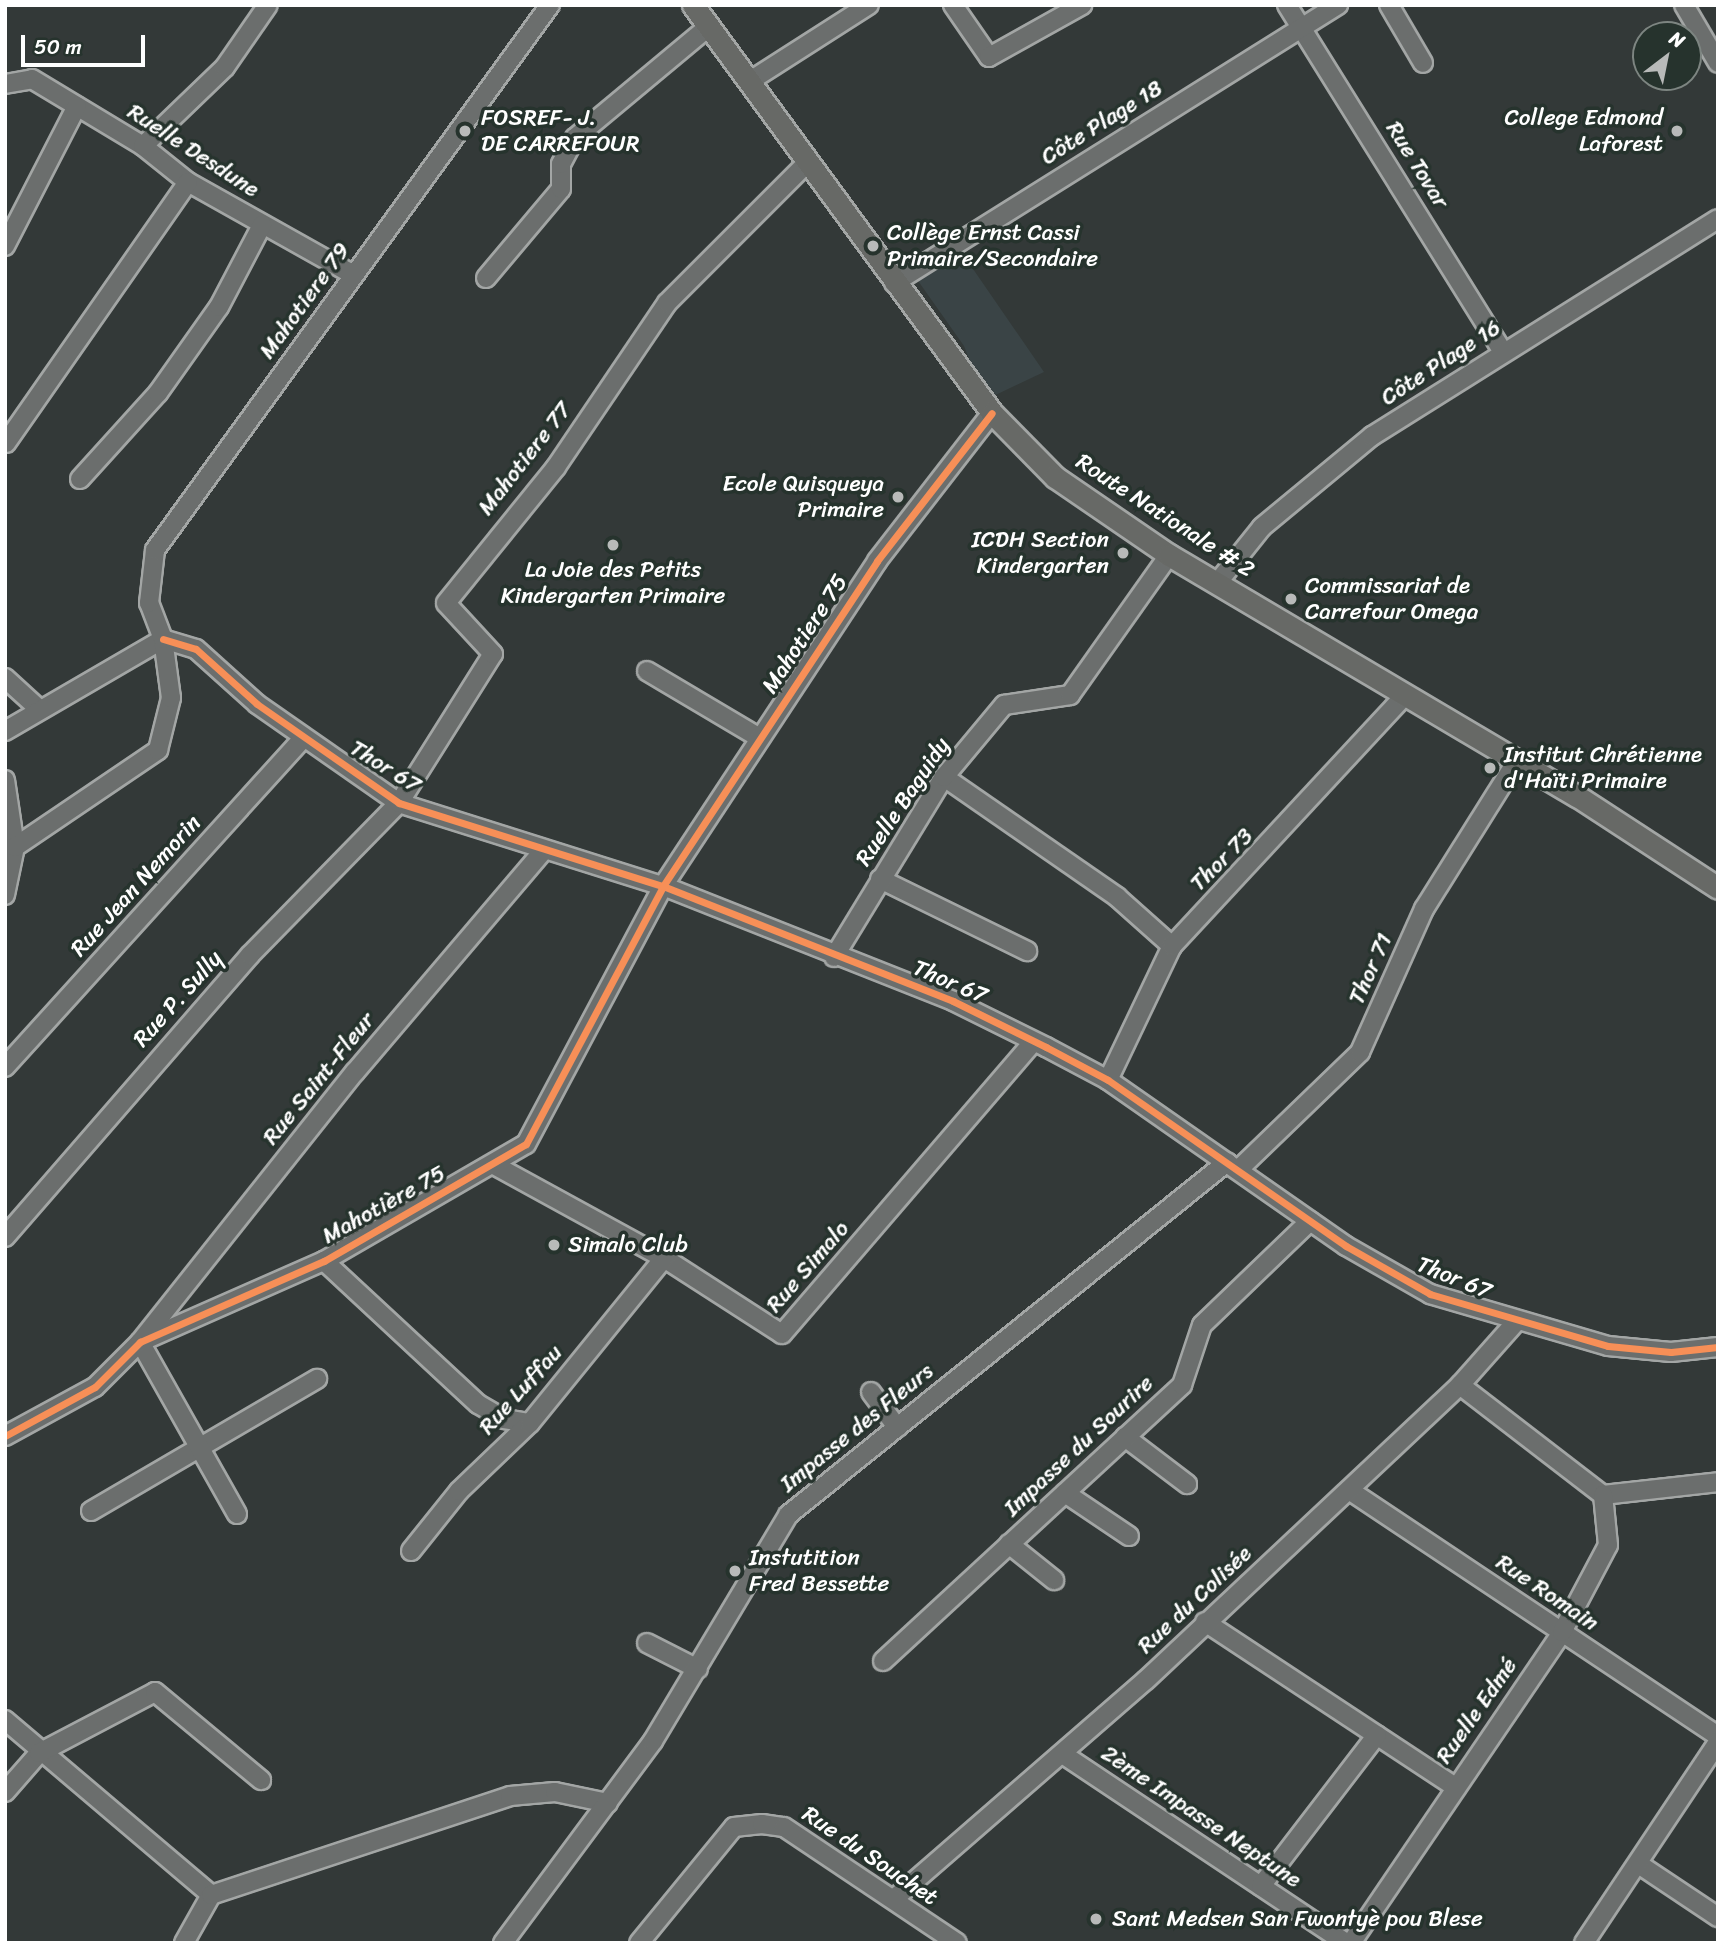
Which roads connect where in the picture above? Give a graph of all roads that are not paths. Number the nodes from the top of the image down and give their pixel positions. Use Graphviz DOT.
graph roads {
  1 [pos="268,5"];
  2 [pos="550,5"];
  3 [pos="693,5"];
  4 [pos="869,5"];
  5 [pos="953,5"];
  6 [pos="1082,5"];
  7 [pos="1287,5"];
  8 [pos="1338,5"];
  9 [pos="1389,5"];
  10 [pos="1684,5"];
  11 [pos="708,27"];
  12 [pos="1302,27"];
  13 [pos="1423,63"];
  14 [pos="1718,63"];
  15 [pos="750,81"];
  16 [pos="5,84"];
  17 [pos="77,106"];
  18 [pos="143,146"];
  19 [pos="807,163"];
  20 [pos="188,182"];
  21 [pos="1718,219"];
  22 [pos="262,225"];
  23 [pos="5,246"];
  24 [pos="354,275"];
  25 [pos="486,278"];
  26 [pos="894,283"];
  27 [pos="1503,352"];
  28 [pos="992,413"];
  29 [pos="6,443"];
  30 [pos="80,480"];
  31 [pos="1169,555"];
  32 [pos="1218,582"];
  33 [pos="163,639"];
  34 [pos="647,671"];
  35 [pos="5,678"];
  36 [pos="1404,696"];
  37 [pos="40,710"];
  38 [pos="5,731"];
  39 [pos="304,737"];
  40 [pos="760,738"];
  41 [pos="1517,761"];
  42 [pos="944,777"];
  43 [pos="5,780"];
  44 [pos="399,803"];
  45 [pos="15,846"];
  46 [pos="542,852"];
  47 [pos="880,879"];
  48 [pos="663,886"];
  49 [pos="1718,888"];
  50 [pos="5,895"];
  51 [pos="1172,946"];
  52 [pos="1027,951"];
  53 [pos="834,957"];
  54 [pos="1033,1042"];
  55 [pos="5,1067"];
  56 [pos="1108,1080"];
  57 [pos="494,1165"];
  58 [pos="1233,1166"];
  59 [pos="1310,1220"];
  60 [pos="5,1237"];
  61 [pos="664,1258"];
  62 [pos="324,1261"];
  63 [pos="1516,1322"];
  64 [pos="140,1342"];
  65 [pos="1718,1347"];
  66 [pos="317,1379"];
  67 [pos="1460,1385"];
  68 [pos="871,1392"];
  69 [pos="530,1423"];
  70 [pos="897,1427"];
  71 [pos="5,1436"];
  72 [pos="1125,1437"];
  73 [pos="200,1447"];
  74 [pos="1718,1482"];
  75 [pos="1187,1484"];
  76 [pos="1349,1490"];
  77 [pos="1065,1493"];
  78 [pos="1602,1494"];
  79 [pos="91,1511"];
  80 [pos="237,1514"];
  81 [pos="1129,1536"];
  82 [pos="1009,1544"];
  83 [pos="411,1551"];
  84 [pos="1054,1580"];
  85 [pos="1205,1622"];
  86 [pos="1562,1632"];
  87 [pos="647,1643"];
  88 [pos="883,1661"];
  89 [pos="698,1669"];
  90 [pos="5,1720"];
  91 [pos="1377,1735"];
  92 [pos="1718,1735"];
  93 [pos="1718,1742"];
  94 [pos="39,1754"];
  95 [pos="1064,1755"];
  96 [pos="261,1780"];
  97 [pos="1454,1786"];
  98 [pos="5,1792"];
  99 [pos="608,1804"];
  100 [pos="1640,1865"];
  101 [pos="1261,1886"];
  102 [pos="211,1895"];
  103 [pos="895,1898"];
  104 [pos="1718,1917"];
  105 [pos="184,1943"];
  106 [pos="503,1943"];
  107 [pos="639,1943"];
  108 [pos="957,1943"];
  109 [pos="1348,1943"];
  110 [pos="1584,1943"];
  1 -- 18 [label="street"];
  2 -- 24 [label="street, Mahotiere 79"];
  3 -- 11 [label="main road, Route Nationale # 2"];
  4 -- 15 [label="street"];
  5 -- 6 [label="street"];
  7 -- 12 [label="street, Rue Tovar"];
  8 -- 12 [label="street, Côte Plage 18"];
  9 -- 13 [label="street"];
  10 -- 14 [label="street"];
  11 -- 15 [label="main road, Route Nationale # 2"];
  11 -- 25 [label="street"];
  12 -- 26 [label="street, Côte Plage 18"];
  12 -- 27 [label="street, Rue Tovar"];
  15 -- 19 [label="main road, Route Nationale # 2"];
  16 -- 17 [label="street, Ruelle Desdune"];
  17 -- 18 [label="street, Ruelle Desdune"];
  17 -- 23 [label="street"];
  18 -- 20 [label="street, Ruelle Desdune"];
  19 -- 26 [label="main road, Route Nationale # 2"];
  19 -- 44 [label="street, Mahotiere 77"];
  20 -- 22 [label="street, Ruelle Desdune"];
  20 -- 29 [label="street"];
  21 -- 27 [label="street, Côte Plage 16"];
  22 -- 24 [label="street, Ruelle Desdune"];
  22 -- 30 [label="street"];
  24 -- 33 [label="street, Mahotiere 79"];
  26 -- 28 [label="main road, Route Nationale # 2"];
  27 -- 32 [label="street, Côte Plage 16"];
  28 -- 31 [label="main road, Route Nationale # 2"];
  28 -- 40 [label="street, Mahotiere 75"];
  31 -- 32 [label="main road, Route Nationale # 2"];
  31 -- 42 [label="street, Ruelle Baguidy"];
  32 -- 36 [label="main road, Route Nationale # 2"];
  33 -- 37 [label="street"];
  33 -- 39 [label="street, Thor 67"];
  33 -- 45 [label="street, Mahotiere 79"];
  34 -- 40 [label="street"];
  35 -- 37 [label="street"];
  36 -- 41 [label="main road, Route Nationale # 2"];
  36 -- 51 [label="street, Thor 73"];
  37 -- 38 [label="street"];
  39 -- 44 [label="street, Thor 67"];
  39 -- 55 [label="street, Rue Jean Nemorin"];
  40 -- 48 [label="street, Mahotiere 75"];
  41 -- 49 [label="main road, Route Nationale # 2"];
  41 -- 58 [label="street, Thor 71"];
  42 -- 47 [label="street, Ruelle Baguidy"];
  42 -- 51 [label="street"];
  43 -- 45 [label="street"];
  44 -- 46 [label="street, Thor 67"];
  44 -- 60 [label="street, Rue P. Sully"];
  45 -- 50 [label="street"];
  46 -- 48 [label="street, Thor 67"];
  46 -- 64 [label="street, Rue Saint-Fleur"];
  47 -- 52 [label="street"];
  47 -- 53 [label="street, Ruelle Baguidy"];
  48 -- 53 [label="street, Thor 67"];
  48 -- 57 [label="street, Mahotière 75"];
  51 -- 56 [label="street, Thor 73"];
  53 -- 54 [label="street, Thor 67"];
  54 -- 56 [label="street, Thor 67"];
  54 -- 61 [label="street, Rue Simalo"];
  56 -- 58 [label="street, Thor 67"];
  57 -- 61 [label="street, Rue Simalo"];
  57 -- 62 [label="street, Mahotière 75"];
  58 -- 59 [label="street, Thor 67"];
  58 -- 70 [label="street, Impasse des Fleurs"];
  59 -- 63 [label="street, Thor 67"];
  59 -- 72 [label="street, Impasse du Sourire"];
  61 -- 69 [label="street, Rue Luffau"];
  62 -- 64 [label="street, Mahotière 75"];
  62 -- 69 [label="street"];
  63 -- 65 [label="street, Thor 67"];
  63 -- 67 [label="street, Rue du Colisée"];
  64 -- 71 [label="street, Mahotière 75"];
  64 -- 73 [label="street"];
  66 -- 73 [label="street"];
  67 -- 76 [label="street, Rue du Colisée"];
  67 -- 78 [label="street"];
  68 -- 70 [label="street"];
  69 -- 83 [label="street, Rue Luffau"];
  70 -- 89 [label="street, Impasse des Fleurs"];
  72 -- 75 [label="street"];
  72 -- 77 [label="street, Impasse du Sourire"];
  73 -- 79 [label="street"];
  73 -- 80 [label="street"];
  74 -- 78 [label="street"];
  76 -- 85 [label="street, Rue du Colisée"];
  76 -- 86 [label="street, Rue Romain"];
  77 -- 81 [label="street"];
  77 -- 82 [label="street, Impasse du Sourire"];
  78 -- 86 [label="street, Ruelle Edmé"];
  82 -- 84 [label="street"];
  82 -- 88 [label="street, Impasse du Sourire"];
  85 -- 91 [label="street"];
  85 -- 95 [label="street, Rue du Colisée"];
  86 -- 92 [label="street, Rue Romain"];
  86 -- 97 [label="street, Ruelle Edmé"];
  87 -- 89 [label="street"];
  89 -- 99 [label="street, Impasse des Fleurs"];
  90 -- 94 [label="street"];
  91 -- 97 [label="street"];
  91 -- 101 [label="street"];
  93 -- 100 [label="street"];
  94 -- 96 [label="street"];
  94 -- 98 [label="street"];
  94 -- 102 [label="street"];
  95 -- 101 [label="street, 2ème Impasse Neptune"];
  95 -- 103 [label="street, Rue du Colisée"];
  97 -- 109 [label="street, Ruelle Edmé"];
  99 -- 102 [label="street"];
  99 -- 106 [label="street, Impasse des Fleurs"];
  100 -- 104 [label="street"];
  100 -- 110 [label="street"];
  101 -- 109 [label="street, 2ème Impasse Neptune"];
  102 -- 105 [label="street"];
  103 -- 107 [label="street, Rue du Souchet"];
  103 -- 108 [label="street, Rue du Souchet"];
}
